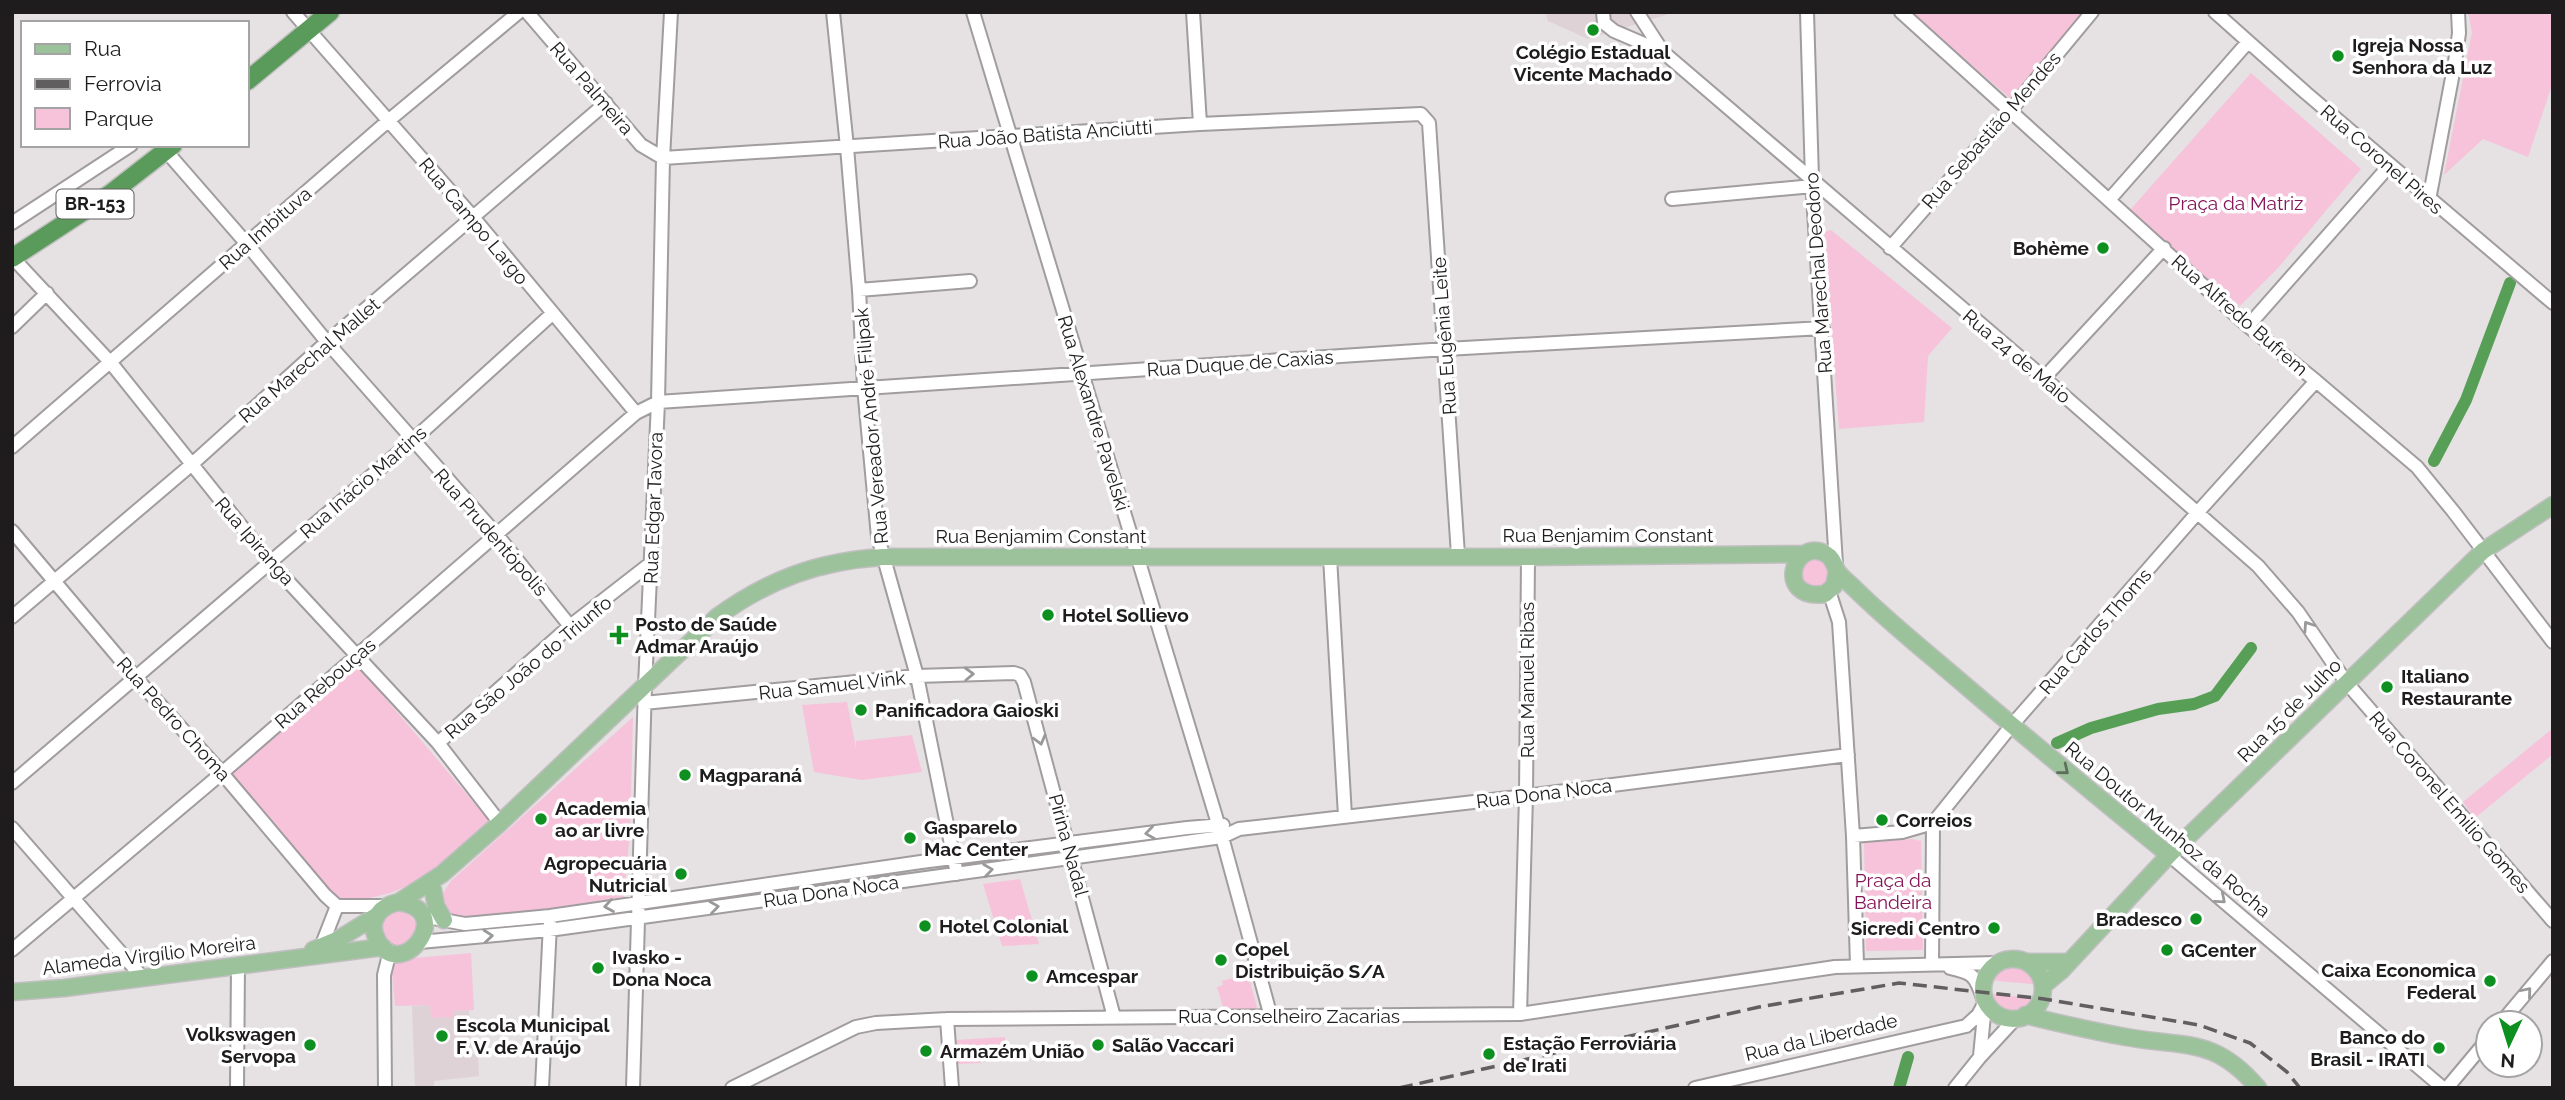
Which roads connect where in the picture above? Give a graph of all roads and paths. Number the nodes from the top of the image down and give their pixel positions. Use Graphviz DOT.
graph roads {
  1 [pos="293,12"];
  2 [pos="330,12"];
  3 [pos="519,12"];
  4 [pos="527,12"];
  5 [pos="671,12"];
  6 [pos="833,12"];
  7 [pos="973,12"];
  8 [pos="1194,12"];
  9 [pos="1603,12"];
  10 [pos="1637,12"];
  11 [pos="1807,12"];
  12 [pos="1901,12"];
  13 [pos="2092,12"];
  14 [pos="2214,12"];
  15 [pos="2458,12"];
  16 [pos="307,30"];
  17 [pos="2248,42"];
  18 [pos="1663,52"];
  19 [pos="248,80"];
  20 [pos="606,103"];
  21 [pos="2010,111"];
  22 [pos="1426,117"];
  23 [pos="388,121"];
  24 [pos="1200,124"];
  25 [pos="1009,136"];
  26 [pos="128,147"];
  27 [pos="847,147"];
  28 [pos="170,148"];
  29 [pos="663,158"];
  30 [pos="2390,165"];
  31 [pos="1812,182"];
  32 [pos="1672,199"];
  33 [pos="2109,200"];
  34 [pos="2430,200"];
  35 [pos="474,217"];
  36 [pos="12,223"];
  37 [pos="247,243"];
  38 [pos="1890,247"];
  39 [pos="2164,248"];
  40 [pos="13,257"];
  41 [pos="970,281"];
  42 [pos="859,290"];
  43 [pos="47,293"];
  44 [pos="2553,303"];
  45 [pos="552,314"];
  46 [pos="2248,326"];
  47 [pos="12,327"];
  48 [pos="1822,328"];
  49 [pos="327,342"];
  50 [pos="1446,349"];
  51 [pos="111,363"];
  52 [pos="1081,374"];
  53 [pos="2044,378"];
  54 [pos="2316,381"];
  55 [pos="864,387"];
  56 [pos="658,401"];
  57 [pos="636,414"];
  58 [pos="412,441"];
  59 [pos="12,447"];
  60 [pos="191,465"];
  61 [pos="2553,505"];
  62 [pos="2198,512"];
  63 [pos="12,531"];
  64 [pos="1833,534"];
  65 [pos="497,535"];
  66 [pos="2483,551"];
  67 [pos="1811,553"];
  68 [pos="1458,555"];
  69 [pos="1756,555"];
  70 [pos="1138,556"];
  71 [pos="883,557"];
  72 [pos="1330,557"];
  73 [pos="1528,557"];
  74 [pos="270,562"];
  75 [pos="651,563"];
  76 [pos="1793,572"];
  77 [pos="1834,578"];
  78 [pos="53,582"];
  79 [pos="12,617"];
  80 [pos="570,625"];
  81 [pos="2553,642"];
  82 [pos="358,654"];
  83 [pos="1020,675"];
  84 [pos="917,676"];
  85 [pos="135,677"];
  86 [pos="2346,682"];
  87 [pos="645,686"];
  88 [pos="645,703"];
  89 [pos="2012,725"];
  90 [pos="438,743"];
  91 [pos="1848,755"];
  92 [pos="222,773"];
  93 [pos="12,783"];
  94 [pos="1527,796"];
  95 [pos="1345,816"];
  96 [pos="500,822"];
  97 [pos="1933,824"];
  98 [pos="12,828"];
  99 [pos="1220,831"];
  100 [pos="1853,836"];
  101 [pos="1068,844"];
  102 [pos="2169,855"];
  103 [pos="954,859"];
  104 [pos="1073,859"];
  105 [pos="442,874"];
  106 [pos="957,874"];
  107 [pos="794,889"];
  108 [pos="433,890"];
  109 [pos="73,899"];
  110 [pos="639,902"];
  111 [pos="337,906"];
  112 [pos="387,908"];
  113 [pos="421,914"];
  114 [pos="550,916"];
  115 [pos="639,917"];
  116 [pos="444,920"];
  117 [pos="2553,921"];
  118 [pos="549,930"];
  119 [pos="420,942"];
  120 [pos="321,947"];
  121 [pos="386,949"];
  122 [pos="12,950"];
  123 [pos="291,958"];
  124 [pos="2553,961"];
  125 [pos="2029,962"];
  126 [pos="2068,962"];
  127 [pos="1996,963"];
  128 [pos="1932,964"];
  129 [pos="238,965"];
  130 [pos="1857,965"];
  131 [pos="142,977"];
  132 [pos="12,992"];
  133 [pos="2044,992"];
  134 [pos="1984,1000"];
  135 [pos="2513,1009"];
  136 [pos="1520,1014"];
  137 [pos="1114,1017"];
  138 [pos="1271,1017"];
  139 [pos="2021,1017"];
  140 [pos="947,1019"];
  141 [pos="2076,1027"];
  142 [pos="1957,1028"];
  143 [pos="2474,1055"];
  144 [pos="1980,1057"];
  145 [pos="237,1088"];
  146 [pos="385,1088"];
  147 [pos="542,1088"];
  148 [pos="633,1088"];
  149 [pos="732,1088"];
  150 [pos="953,1088"];
  151 [pos="1695,1088"];
  152 [pos="1955,1088"];
  153 [pos="2258,1088"];
  154 [pos="2445,1088"];
  1 -- 16 [label="street, Rua Campo Largo"];
  2 -- 16 [label="highway"];
  3 -- 23 [label="street, Rua Imbituva"];
  4 -- 20 [label="street, Rua Palmeira"];
  5 -- 29 [label="street, Rua Edgar Tavora"];
  6 -- 27 [label="street, Rua Vereador André Filipak"];
  7 -- 25 [label="street, Rua Alexandre Pavelski"];
  8 -- 24 [label="street"];
  9 -- 18 [label="street, Rua 24 de Maio"];
  10 -- 18 [label="street, Rua 24 de Maio"];
  11 -- 31 [label="street, Rua Marechal Deodoro"];
  12 -- 21 [label="street, Rua Alfredo Bufrem"];
  13 -- 21 [label="street, Rua Sebastião Mendes"];
  14 -- 17 [label="street, Rua Coronel Pires"];
  15 -- 34 [label="street"];
  16 -- 19 [label="highway"];
  16 -- 23 [label="street, Rua Campo Largo"];
  17 -- 30 [label="street, Rua Coronel Pires"];
  17 -- 33 [label="street"];
  18 -- 31 [label="street, Rua 24 de Maio"];
  20 -- 29 [label="street, Rua Palmeira"];
  20 -- 35 [label="street, Rua Marechal Mallet"];
  21 -- 33 [label="street, Rua Alfredo Bufrem"];
  21 -- 38 [label="street, Rua Sebastião Mendes"];
  22 -- 24 [label="street, Rua João Batista Anciutti"];
  22 -- 50 [label="street, Rua Eugênia Leite"];
  23 -- 35 [label="street, Rua Campo Largo"];
  23 -- 37 [label="street, Rua Imbituva"];
  24 -- 25 [label="street, Rua João Batista Anciutti"];
  25 -- 27 [label="street, Rua João Batista Anciutti"];
  25 -- 52 [label="street, Rua Alexandre Pavelski"];
  26 -- 36 [label="street"];
  27 -- 29 [label="street, Rua João Batista Anciutti"];
  27 -- 42 [label="street, Rua Vereador André Filipak"];
  28 -- 37 [label="street, Rua Prudentópolis"];
  28 -- 40 [label="highway, BR-153"];
  29 -- 56 [label="street, Rua Edgar Tavora"];
  30 -- 34 [label="street, Rua Coronel Pires"];
  30 -- 46 [label="street"];
  31 -- 32 [label="street"];
  31 -- 38 [label="street, Rua 24 de Maio"];
  31 -- 48 [label="street, Rua Marechal Deodoro"];
  33 -- 39 [label="street, Rua Alfredo Bufrem"];
  34 -- 44 [label="street, Rua Coronel Pires"];
  35 -- 45 [label="street, Rua Campo Largo"];
  35 -- 49 [label="street, Rua Marechal Mallet"];
  37 -- 49 [label="street, Rua Prudentópolis"];
  37 -- 51 [label="street, Rua Imbituva"];
  38 -- 53 [label="street, Rua 24 de Maio"];
  39 -- 46 [label="street, Rua Alfredo Bufrem"];
  39 -- 53 [label="street"];
  40 -- 43 [label="street, Rua Ipiranga"];
  41 -- 42 [label="street"];
  42 -- 55 [label="street, Rua Vereador André Filipak"];
  43 -- 47 [label="street"];
  43 -- 51 [label="street, Rua Ipiranga"];
  45 -- 57 [label="street, Rua Campo Largo"];
  45 -- 58 [label="street, Rua Inácio Martins"];
  46 -- 54 [label="street, Rua Alfredo Bufrem"];
  48 -- 50 [label="street, Rua Duque de Caxias"];
  48 -- 64 [label="street, Rua Marechal Deodoro"];
  49 -- 58 [label="street, Rua Prudentópolis"];
  49 -- 60 [label="street, Rua Marechal Mallet"];
  50 -- 52 [label="street, Rua Duque de Caxias"];
  50 -- 68 [label="street, Rua Eugênia Leite"];
  51 -- 59 [label="street, Rua Imbituva"];
  51 -- 60 [label="street, Rua Ipiranga"];
  52 -- 55 [label="street, Rua Duque de Caxias"];
  52 -- 70 [label="street, Rua Alexandre Pavelski"];
  53 -- 62 [label="street, Rua 24 de Maio"];
  54 -- 62 [label="street, Rua Carlos Thoms"];
  54 -- 66 [label="street, Rua Alfredo Bufrem"];
  55 -- 56 [label="street, Rua Duque de Caxias"];
  55 -- 71 [label="street, Rua Vereador André Filipak"];
  56 -- 57 [label="street"];
  56 -- 75 [label="street, Rua Edgar Tavora"];
  57 -- 65 [label="street, Rua Rebouças"];
  58 -- 65 [label="street, Rua Prudentópolis"];
  58 -- 74 [label="street, Rua Inácio Martins"];
  60 -- 74 [label="street, Rua Ipiranga"];
  60 -- 78 [label="street, Rua Marechal Mallet"];
  61 -- 66 [label="main road, Rua 15 de Julho"];
  86 -- 62 [label="street, Rua 24 de Maio, one-way"];
  62 -- 89 [label="street, Rua Carlos Thoms"];
  63 -- 78 [label="street, Rua Pedro Choma"];
  64 -- 67 [label="street"];
  64 -- 77 [label="street, Rua Marechal Deodoro"];
  65 -- 80 [label="street, Rua Prudentópolis"];
  65 -- 82 [label="street, Rua Rebouças"];
  66 -- 81 [label="street, Rua Alfredo Bufrem"];
  66 -- 86 [label="main road, Rua 15 de Julho"];
  67 -- 69 [label="main road, Rua Benjamim Constant"];
  67 -- 76 [label="main road"];
  67 -- 77 [label="main road"];
  68 -- 72 [label="main road, Rua Benjamim Constant"];
  68 -- 73 [label="main road, Rua Benjamim Constant"];
  69 -- 73 [label="main road, Rua Benjamim Constant"];
  69 -- 76 [label="main road, Rua Benjamim Constant"];
  70 -- 71 [label="main road, Rua Benjamim Constant"];
  70 -- 72 [label="main road, Rua Benjamim Constant"];
  70 -- 99 [label="street, Rua Alexandre Pavelski"];
  71 -- 84 [label="street, Rua Vereador André Filipak"];
  71 -- 87 [label="main road, Rua Benjamim Constant"];
  72 -- 95 [label="street"];
  73 -- 94 [label="street, Rua Manuel Ribas"];
  74 -- 82 [label="street, Rua Ipiranga"];
  74 -- 85 [label="street, Rua Inácio Martins"];
  75 -- 80 [label="street, Rua São João do Triunfo"];
  75 -- 87 [label="street, Rua Edgar Tavora"];
  76 -- 77 [label="main road"];
  77 -- 89 [label="main road, Rua Doutor Munhoz da Rocha"];
  77 -- 91 [label="street, Rua Marechal Deodoro"];
  78 -- 79 [label="street, Rua Marechal Mallet"];
  78 -- 85 [label="street, Rua Pedro Choma"];
  80 -- 90 [label="street, Rua São João do Triunfo"];
  82 -- 90 [label="street, Rua Ipiranga"];
  82 -- 92 [label="street, Rua Rebouças"];
  84 -- 83 [label="street, Rua Samuel Vink, one-way"];
  83 -- 101 [label="street, Pirina Nadal, one-way"];
  84 -- 88 [label="street, Rua Samuel Vink"];
  84 -- 103 [label="street, Rua Vereador André Filipak"];
  85 -- 92 [label="street, Rua Pedro Choma"];
  85 -- 93 [label="street, Rua Inácio Martins"];
  86 -- 102 [label="main road, Rua 15 de Julho"];
  86 -- 117 [label="street, Rua Coronel Emilio Gomes"];
  87 -- 88 [label="street, Rua Edgar Tavora"];
  87 -- 96 [label="main road, Rua Benjamim Constant"];
  88 -- 110 [label="street, Rua Edgar Tavora"];
  89 -- 97 [label="street, Rua Carlos Thoms"];
  89 -- 102 [label="main road, Rua Doutor Munhoz da Rocha, one-way"];
  90 -- 96 [label="street, Rua Ipiranga"];
  91 -- 94 [label="street, Rua Dona Noca"];
  91 -- 100 [label="street, Rua Marechal Deodoro"];
  92 -- 109 [label="street, Rua Rebouças"];
  92 -- 111 [label="street, Rua Pedro Choma"];
  94 -- 95 [label="street, Rua Dona Noca"];
  94 -- 136 [label="street, Rua Manuel Ribas"];
  95 -- 99 [label="street, Rua Dona Noca"];
  96 -- 105 [label="main road, Rua Benjamim Constant"];
  97 -- 100 [label="street"];
  97 -- 128 [label="street"];
  98 -- 109 [label="street"];
  99 -- 101 [label="street, Rua Dona Noca, one-way"];
  99 -- 104 [label="street, Rua Dona Noca"];
  99 -- 138 [label="street, Rua Alexandre Pavelski"];
  100 -- 130 [label="street, Rua Marechal Deodoro"];
  101 -- 103 [label="street, Rua Dona Noca"];
  101 -- 104 [label="street, Pirina Nadal"];
  102 -- 126 [label="main road, Rua 15 de Julho"];
  102 -- 154 [label="street, Rua Doutor Munhoz da Rocha, one-way"];
  103 -- 106 [label="street, Rua Vereador André Filipak"];
  103 -- 107 [label="street, Rua Dona Noca"];
  106 -- 104 [label="street, Rua Dona Noca, one-way"];
  104 -- 137 [label="street, Pirina Nadal"];
  105 -- 108 [label="main road, Rua Benjamim Constant"];
  105 -- 112 [label="main road, Rua Benjamim Constant"];
  106 -- 107 [label="street, Rua Dona Noca"];
  107 -- 110 [label="street, Rua Dona Noca"];
  115 -- 107 [label="street, Rua Dona Noca, one-way"];
  108 -- 113 [label="main road, Rua Benjamim Constant"];
  108 -- 116 [label="main road"];
  109 -- 122 [label="street, Rua Rebouças"];
  109 -- 131 [label="street"];
  110 -- 114 [label="street, Rua Dona Noca, one-way"];
  110 -- 115 [label="street, Rua Edgar Tavora"];
  111 -- 112 [label="street"];
  111 -- 120 [label="street"];
  112 -- 113 [label="main road"];
  112 -- 120 [label="main road, Alameda Virgílio Moreira"];
  112 -- 121 [label="main road"];
  113 -- 116 [label="street, Rua Dona Noca"];
  113 -- 119 [label="main road"];
  114 -- 116 [label="street, Rua Dona Noca"];
  114 -- 118 [label="street"];
  115 -- 118 [label="street, Rua Dona Noca"];
  115 -- 148 [label="street, Rua Edgar Tavora"];
  119 -- 118 [label="street, Rua Dona Noca, one-way"];
  118 -- 147 [label="street"];
  119 -- 121 [label="main road"];
  120 -- 123 [label="main road, Alameda Virgílio Moreira"];
  121 -- 123 [label="main road, Alameda Virgílio Moreira"];
  121 -- 146 [label="street"];
  123 -- 129 [label="main road, Alameda Virgílio Moreira"];
  135 -- 124 [label="street, one-way"];
  125 -- 126 [label="main road"];
  125 -- 127 [label="main road"];
  125 -- 133 [label="main road"];
  126 -- 133 [label="main road, Rua 15 de Julho"];
  127 -- 128 [label="street, Rua Conselheiro Zacarias"];
  127 -- 134 [label="main road"];
  128 -- 130 [label="street, Rua Conselheiro Zacarias"];
  128 -- 134 [label="street"];
  129 -- 131 [label="main road, Alameda Virgílio Moreira"];
  129 -- 145 [label="street"];
  130 -- 136 [label="street, Rua Conselheiro Zacarias"];
  131 -- 132 [label="main road, Alameda Virgílio Moreira"];
  133 -- 139 [label="main road"];
  133 -- 141 [label="main road"];
  134 -- 139 [label="main road"];
  134 -- 142 [label="street, Rua da Liberdade"];
  134 -- 144 [label="street"];
  136 -- 138 [label="street, Rua Conselheiro Zacarias"];
  137 -- 138 [label="street, Rua Conselheiro Zacarias"];
  137 -- 140 [label="street, Rua Conselheiro Zacarias"];
  139 -- 141 [label="main road"];
  139 -- 144 [label="street"];
  140 -- 149 [label="street, Rua Conselheiro Zacarias"];
  140 -- 150 [label="street"];
  141 -- 153 [label="main road"];
  142 -- 144 [label="street"];
  142 -- 151 [label="street, Rua da Liberdade"];
  143 -- 154 [label="street"];
  144 -- 152 [label="street"];
}
